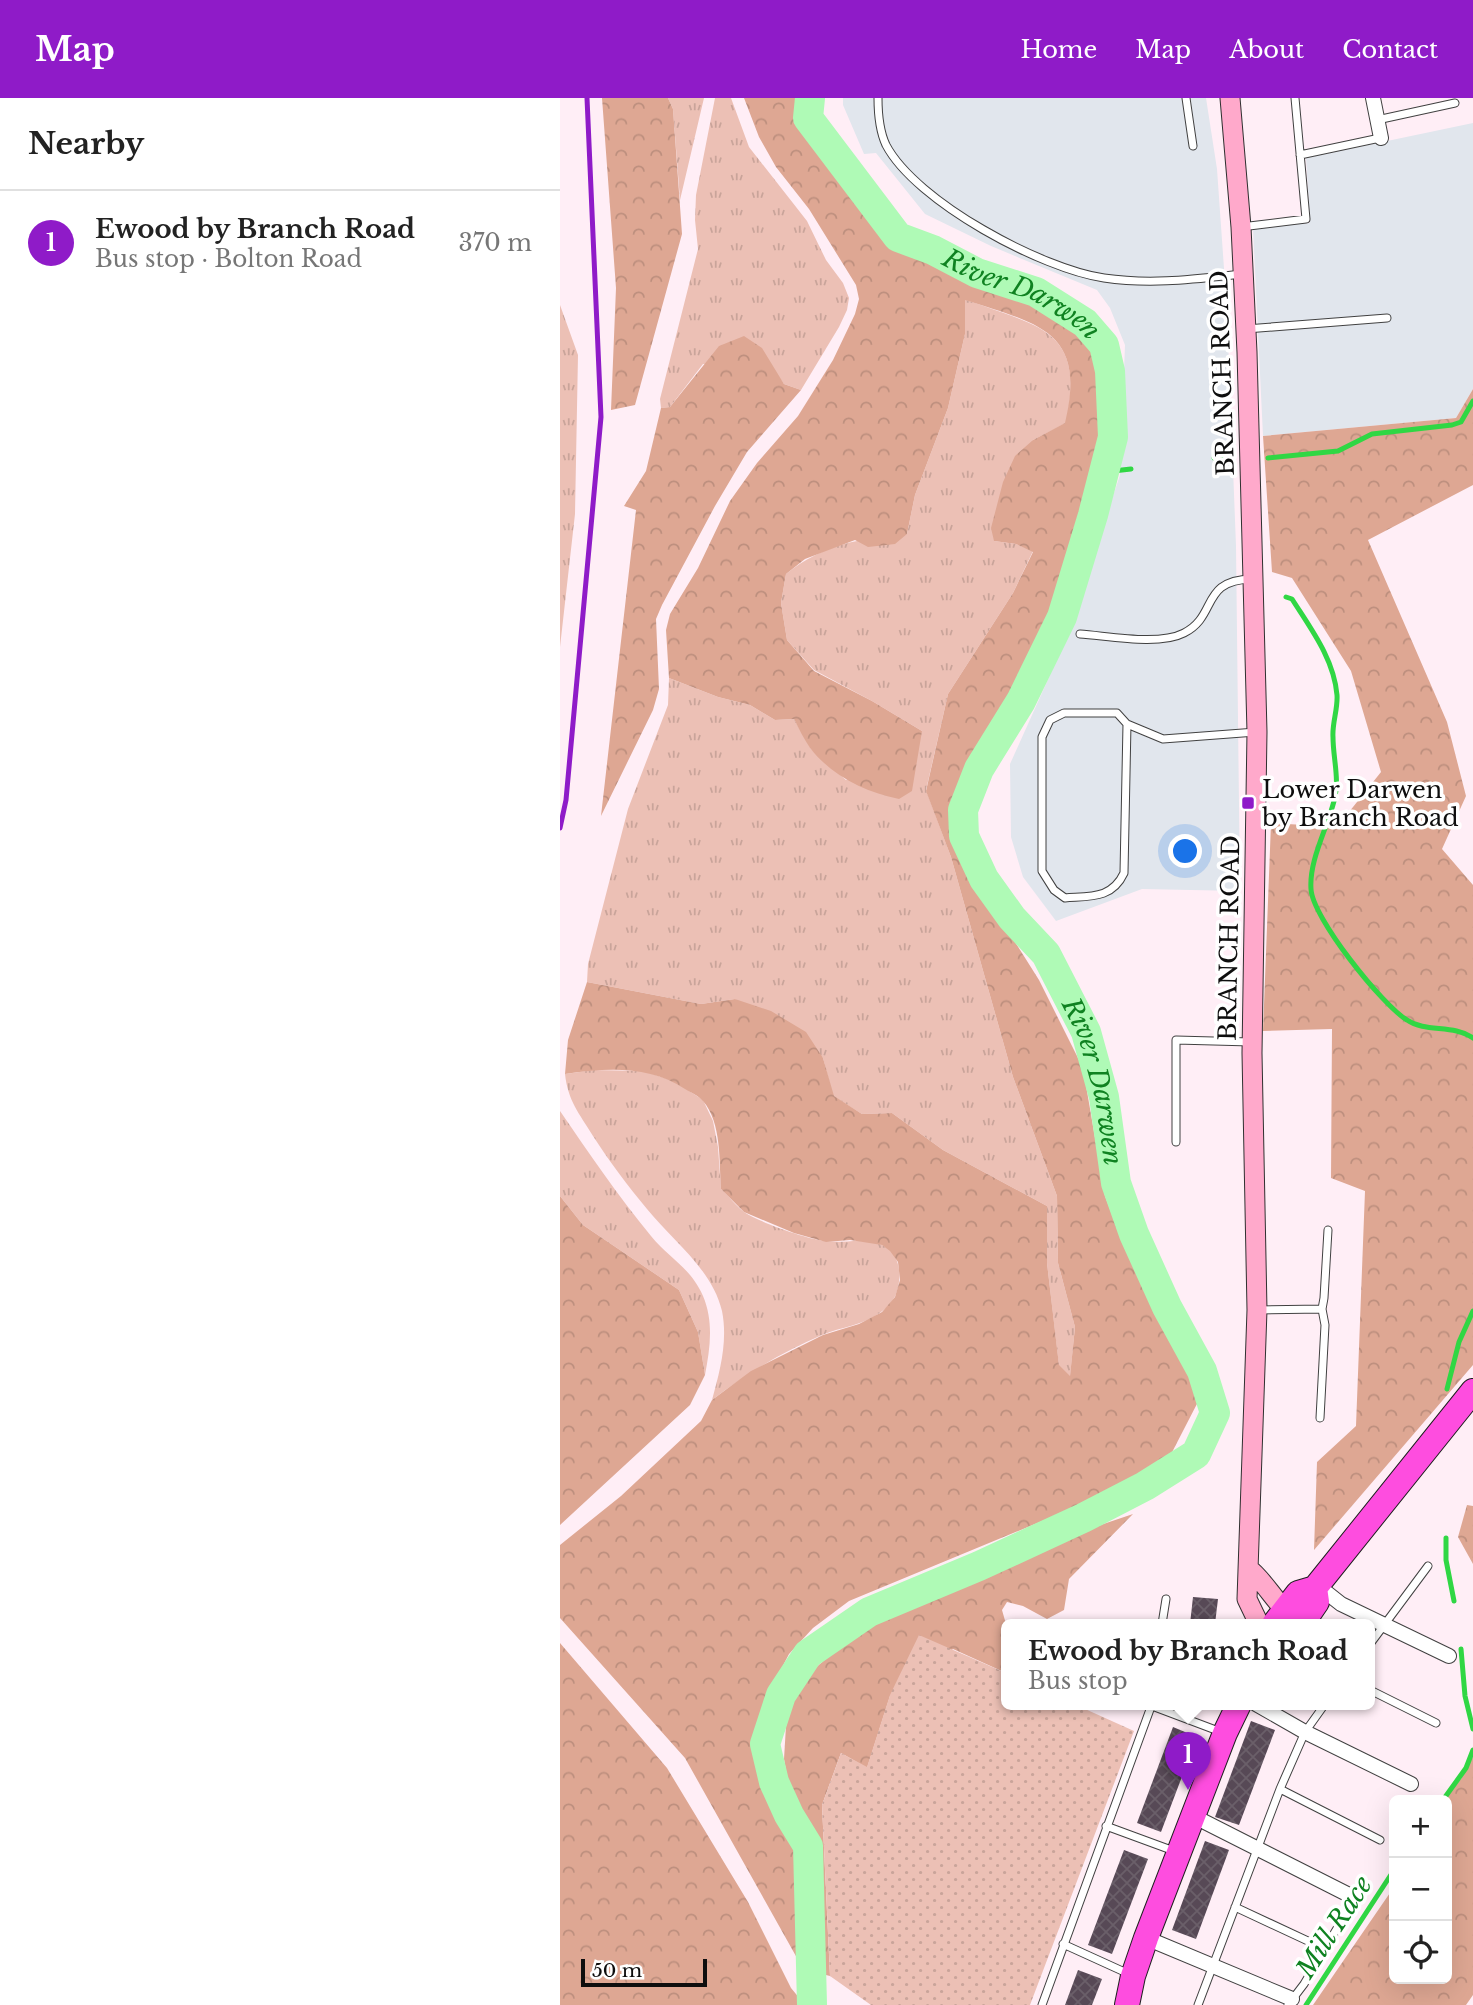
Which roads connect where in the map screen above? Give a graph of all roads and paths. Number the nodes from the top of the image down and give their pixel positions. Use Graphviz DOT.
graph roads {
  1 [pos="878,98"];
  2 [pos="1186,98"];
  3 [pos="1230,98"];
  4 [pos="1295,98"];
  5 [pos="1373,98"];
  6 [pos="1455,103"];
  7 [pos="1377,120"];
  8 [pos="1381,138"];
  9 [pos="1193,146"];
  10 [pos="1300,155"];
  11 [pos="1241,227"];
  12 [pos="1243,274"];
  13 [pos="1387,318"];
  14 [pos="1246,329"];
  15 [pos="1253,579"];
  16 [pos="1080,634"];
  17 [pos="1127,724"];
  18 [pos="1257,732"];
  19 [pos="1252,1042"];
  20 [pos="1176,1142"];
  21 [pos="1328,1230"];
  22 [pos="1321,1309"];
  23 [pos="1257,1310"];
  24 [pos="1473,1391"];
  25 [pos="1320,1418"];
  26 [pos="1428,1566"];
  27 [pos="1250,1570"];
  28 [pos="1316,1586"];
  29 [pos="1166,1599"];
  30 [pos="1164,1619"];
  31 [pos="1250,1619"];
  32 [pos="1289,1619"];
  33 [pos="1290,1619"];
  34 [pos="1370,1619"];
  35 [pos="1375,1622"];
  36 [pos="1384,1626"];
  37 [pos="1375,1638"];
  38 [pos="1449,1656"];
  39 [pos="1375,1692"];
  40 [pos="1150,1710"];
  41 [pos="1165,1710"];
  42 [pos="1236,1710"];
  43 [pos="1266,1710"];
  44 [pos="1321,1710"];
  45 [pos="1436,1723"];
  46 [pos="1305,1732"];
  47 [pos="1225,1733"];
  48 [pos="1411,1784"];
  49 [pos="1280,1789"];
  50 [pos="1193,1816"];
  51 [pos="1106,1826"];
  52 [pos="1380,1840"];
  53 [pos="1257,1849"];
  54 [pos="1181,1853"];
  55 [pos="1355,1898"];
  56 [pos="1235,1907"];
  57 [pos="1146,1938"];
  58 [pos="1063,1944"];
  59 [pos="1325,1949"];
  60 [pos="1213,1966"];
  61 [pos="1133,1976"];
  62 [pos="1290,2002"];
  63 [pos="1042,2005"];
  64 [pos="1127,2005"];
  65 [pos="1198,2005"];
  1 -- 12 [label="lane"];
  2 -- 9 [label="lane"];
  3 -- 11 [label="street, BRANCH ROAD"];
  4 -- 10 [label="lane"];
  5 -- 7 [label="street"];
  6 -- 7 [label="lane"];
  7 -- 8 [label="street"];
  8 -- 10 [label="lane"];
  10 -- 11 [label="lane"];
  11 -- 12 [label="street, BRANCH ROAD"];
  12 -- 14 [label="street, BRANCH ROAD"];
  13 -- 14 [label="lane"];
  14 -- 15 [label="street, BRANCH ROAD"];
  15 -- 16 [label="lane"];
  15 -- 18 [label="street, BRANCH ROAD"];
  17 -- 17 [label="lane"];
  17 -- 18 [label="lane"];
  18 -- 19 [label="street, BRANCH ROAD"];
  19 -- 20 [label="lane"];
  19 -- 23 [label="street, BRANCH ROAD"];
  21 -- 22 [label="lane"];
  22 -- 23 [label="lane"];
  22 -- 25 [label="lane"];
  23 -- 27 [label="street, BRANCH ROAD"];
  24 -- 28 [label="highway"];
  26 -- 36 [label="lane"];
  27 -- 31 [label="street, BRANCH ROAD"];
  27 -- 32 [label="street"];
  28 -- 33 [label="highway"];
  28 -- 34 [label="street"];
  29 -- 30 [label="lane"];
  35 -- 36 [label="street"];
  36 -- 37 [label="lane"];
  36 -- 38 [label="street"];
  39 -- 45 [label="lane"];
  40 -- 51 [label="lane"];
  41 -- 47 [label="lane"];
  42 -- 47 [label="highway"];
  43 -- 46 [label="street"];
  44 -- 46 [label="lane"];
  46 -- 48 [label="street"];
  46 -- 49 [label="lane"];
  47 -- 50 [label="highway"];
  49 -- 52 [label="lane"];
  49 -- 53 [label="lane"];
  50 -- 53 [label="street"];
  50 -- 54 [label="highway"];
  51 -- 54 [label="lane"];
  51 -- 58 [label="lane"];
  53 -- 55 [label="street"];
  53 -- 56 [label="lane"];
  54 -- 57 [label="highway"];
  55 -- 59 [label="lane"];
  56 -- 59 [label="lane"];
  56 -- 60 [label="lane"];
  57 -- 60 [label="street"];
  57 -- 61 [label="highway"];
  58 -- 61 [label="lane"];
  58 -- 63 [label="lane"];
  59 -- 62 [label="lane"];
  60 -- 62 [label="street"];
  60 -- 65 [label="lane"];
  61 -- 64 [label="highway"];
}
